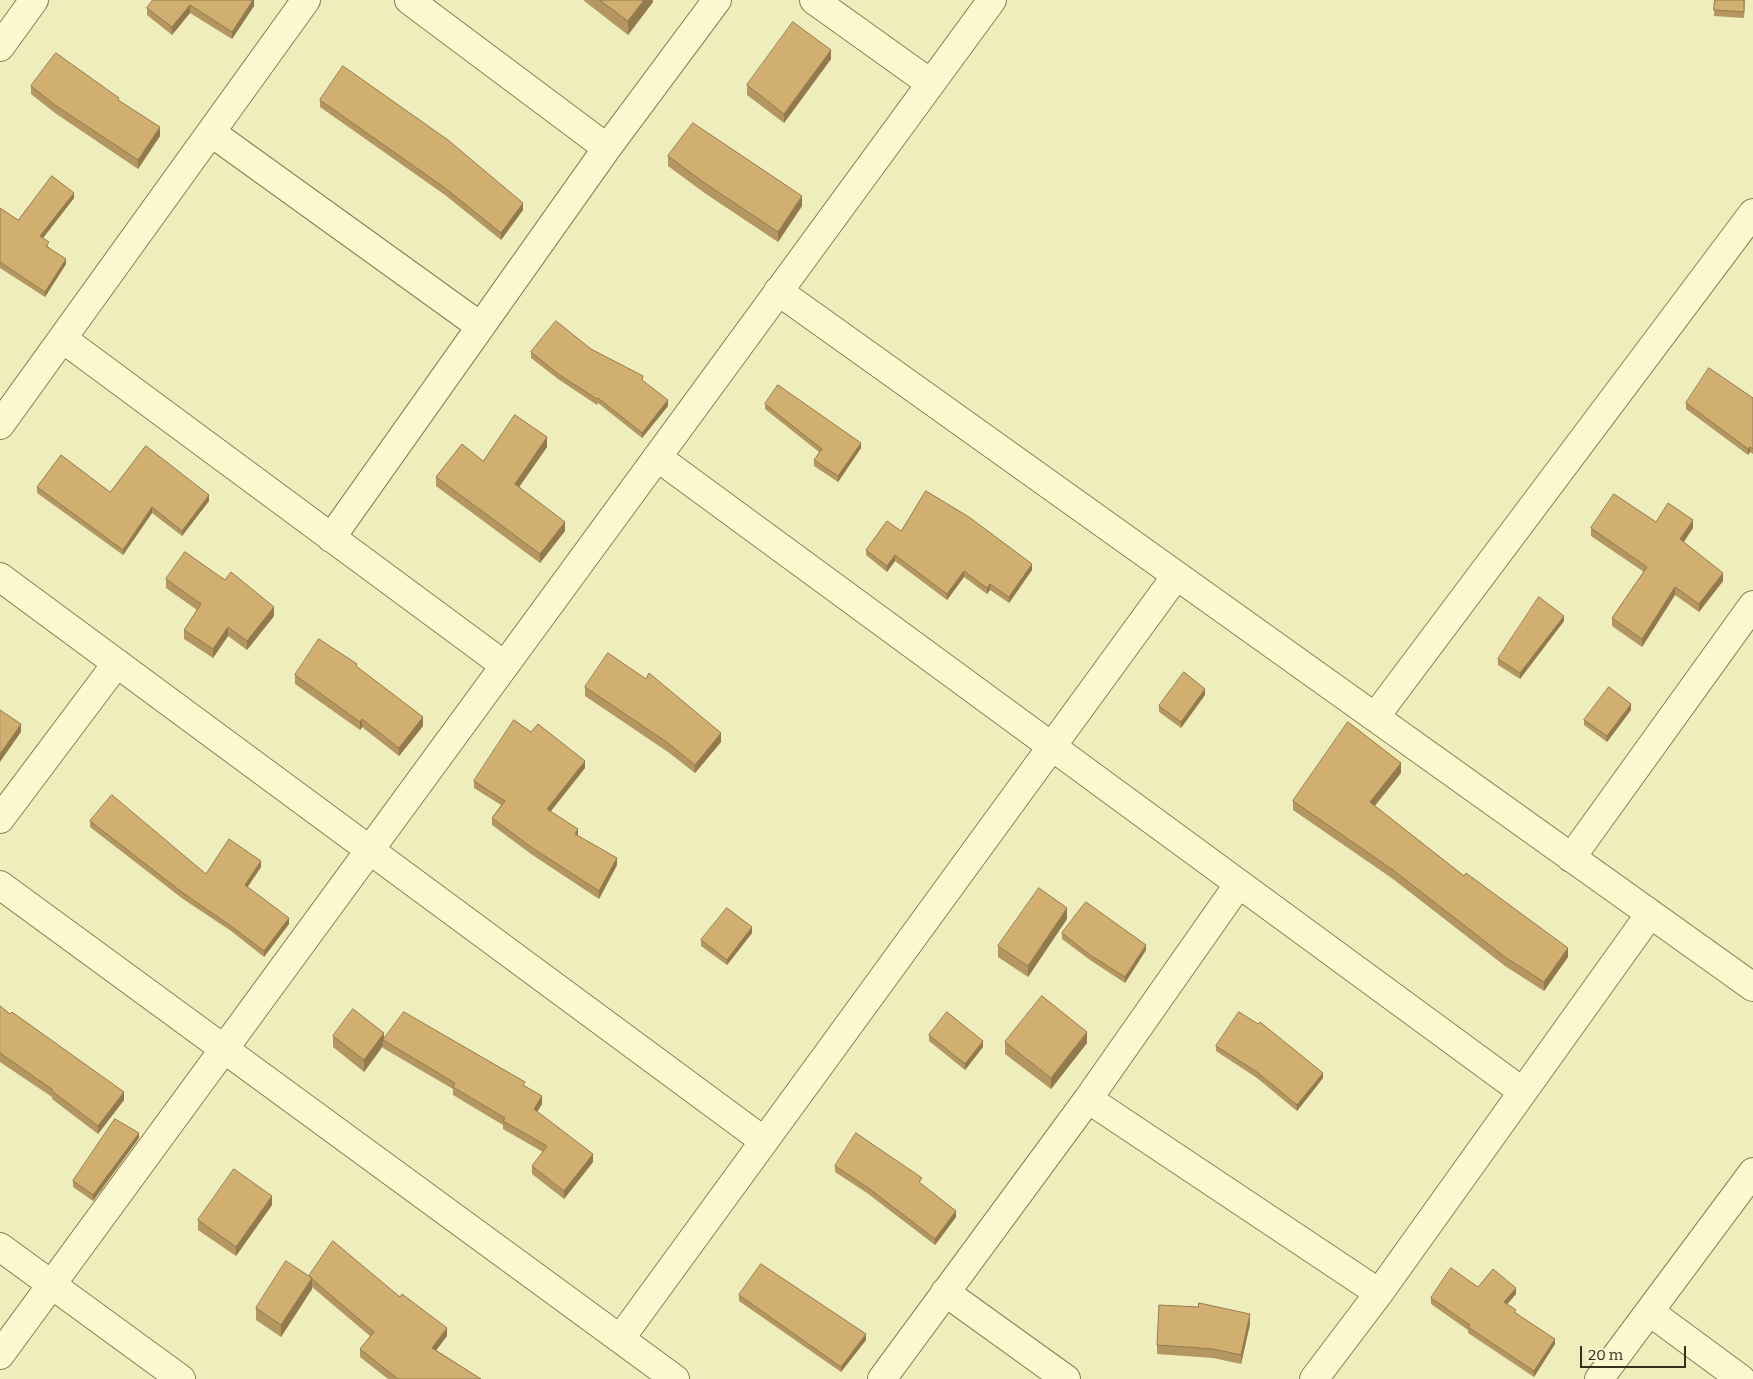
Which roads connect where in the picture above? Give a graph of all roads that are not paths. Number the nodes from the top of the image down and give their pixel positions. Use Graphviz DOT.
graph roads {
  1 [pos="34,0"];
  2 [pos="306,0"];
  3 [pos="409,0"];
  4 [pos="717,0"];
  5 [pos="814,0"];
  6 [pos="992,0"];
  7 [pos="0,47"];
  8 [pos="930,83"];
  9 [pos="212,133"];
  10 [pos="607,148"];
  11 [pos="1753,213"];
  12 [pos="778,291"];
  13 [pos="480,326"];
  14 [pos="63,339"];
  15 [pos="0,425"];
  16 [pos="656,457"];
  17 [pos="331,538"];
  18 [pos="1176,576"];
  19 [pos="0,577"];
  20 [pos="1753,605"];
  21 [pos="117,664"];
  22 [pos="504,665"];
  23 [pos="1375,717"];
  24 [pos="1052,746"];
  25 [pos="0,819"];
  26 [pos="369,850"];
  27 [pos="1571,858"];
  28 [pos="0,885"];
  29 [pos="1238,885"];
  30 [pos="1650,914"];
  31 [pos="1753,988"];
  32 [pos="224,1049"];
  33 [pos="1523,1092"];
  34 [pos="1088,1099"];
  35 [pos="764,1141"];
  36 [pos="1753,1172"];
  37 [pos="0,1247"];
  38 [pos="51,1284"];
  39 [pos="945,1292"];
  40 [pos="1379,1293"];
  41 [pos="1650,1312"];
  42 [pos="620,1339"];
  43 [pos="0,1354"];
  44 [pos="181,1379"];
  45 [pos="675,1379"];
  46 [pos="882,1379"];
  47 [pos="1066,1379"];
  48 [pos="1314,1379"];
  49 [pos="1599,1379"];
  50 [pos="1741,1379"];
  1 -- 7 [label="street"];
  2 -- 9 [label="street"];
  3 -- 10 [label="street"];
  4 -- 10 [label="street"];
  5 -- 8 [label="street"];
  6 -- 8 [label="street"];
  8 -- 12 [label="street"];
  9 -- 13 [label="street"];
  9 -- 14 [label="street"];
  10 -- 13 [label="street"];
  11 -- 23 [label="street"];
  12 -- 16 [label="street"];
  12 -- 18 [label="street"];
  13 -- 17 [label="street"];
  14 -- 15 [label="street"];
  14 -- 17 [label="street"];
  16 -- 22 [label="street"];
  16 -- 24 [label="street"];
  17 -- 22 [label="street"];
  18 -- 23 [label="street"];
  18 -- 24 [label="street"];
  19 -- 21 [label="street"];
  20 -- 27 [label="street"];
  21 -- 25 [label="street"];
  21 -- 26 [label="street"];
  22 -- 26 [label="street"];
  23 -- 27 [label="street"];
  24 -- 29 [label="street"];
  24 -- 35 [label="street"];
  26 -- 32 [label="street"];
  26 -- 35 [label="street"];
  27 -- 30 [label="street"];
  28 -- 32 [label="street"];
  29 -- 33 [label="street"];
  29 -- 34 [label="street"];
  30 -- 31 [label="street"];
  30 -- 33 [label="street"];
  32 -- 38 [label="street"];
  32 -- 42 [label="street"];
  33 -- 40 [label="street"];
  34 -- 39 [label="street"];
  34 -- 40 [label="street"];
  35 -- 42 [label="street"];
  36 -- 41 [label="street"];
  37 -- 38 [label="street"];
  38 -- 43 [label="street"];
  38 -- 44 [label="street"];
  39 -- 46 [label="street"];
  39 -- 47 [label="street"];
  40 -- 48 [label="street"];
  41 -- 49 [label="street"];
  41 -- 50 [label="street"];
  42 -- 45 [label="street"];
}
